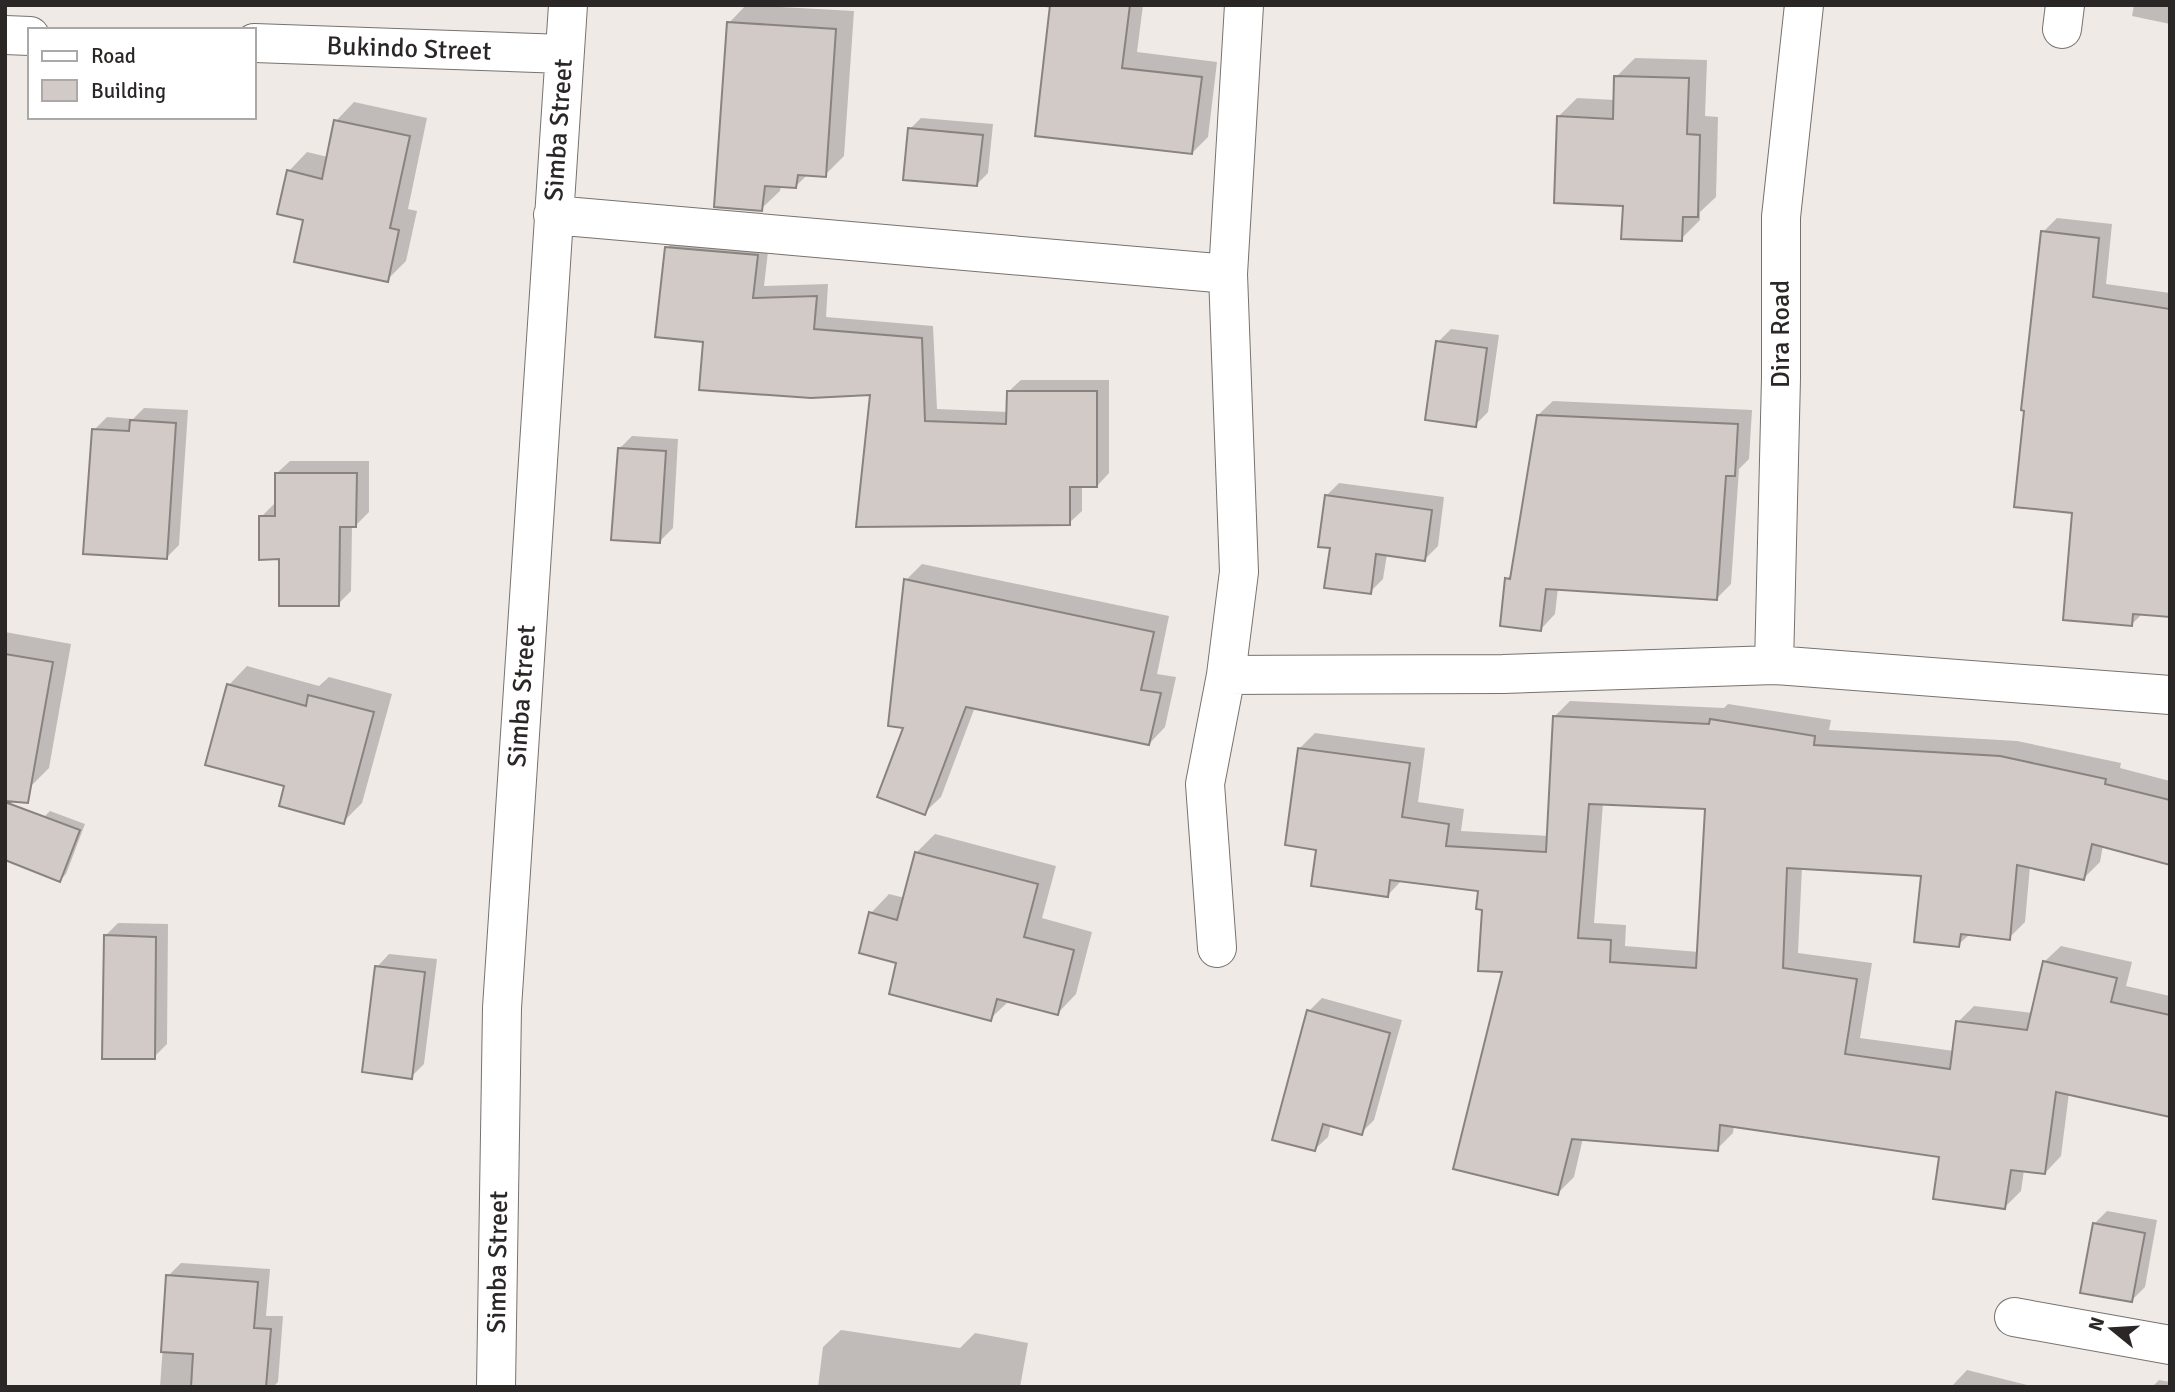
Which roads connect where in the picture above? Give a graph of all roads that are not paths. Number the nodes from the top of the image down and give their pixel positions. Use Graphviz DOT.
graph roads {
  1 [pos="568,5"];
  2 [pos="1244,5"];
  3 [pos="1804,5"];
  4 [pos="5,35"];
  5 [pos="28,36"];
  6 [pos="256,44"];
  7 [pos="564,54"];
  8 [pos="553,215"];
  9 [pos="1228,274"];
  10 [pos="1774,665"];
  11 [pos="1226,675"];
  12 [pos="2170,695"];
  13 [pos="1217,948"];
  14 [pos="2014,1317"];
  15 [pos="2170,1345"];
  16 [pos="496,1387"];
  1 -- 7 [label="street, Simba Street"];
  2 -- 9 [label="street"];
  3 -- 10 [label="street, Dira Road"];
  4 -- 5 [label="street"];
  6 -- 7 [label="street, Bukindo Street"];
  7 -- 8 [label="street, Simba Street"];
  8 -- 9 [label="street"];
  8 -- 16 [label="street, Simba Street"];
  9 -- 11 [label="street"];
  10 -- 11 [label="street"];
  10 -- 12 [label="street"];
  11 -- 13 [label="street"];
  14 -- 15 [label="street"];
}
